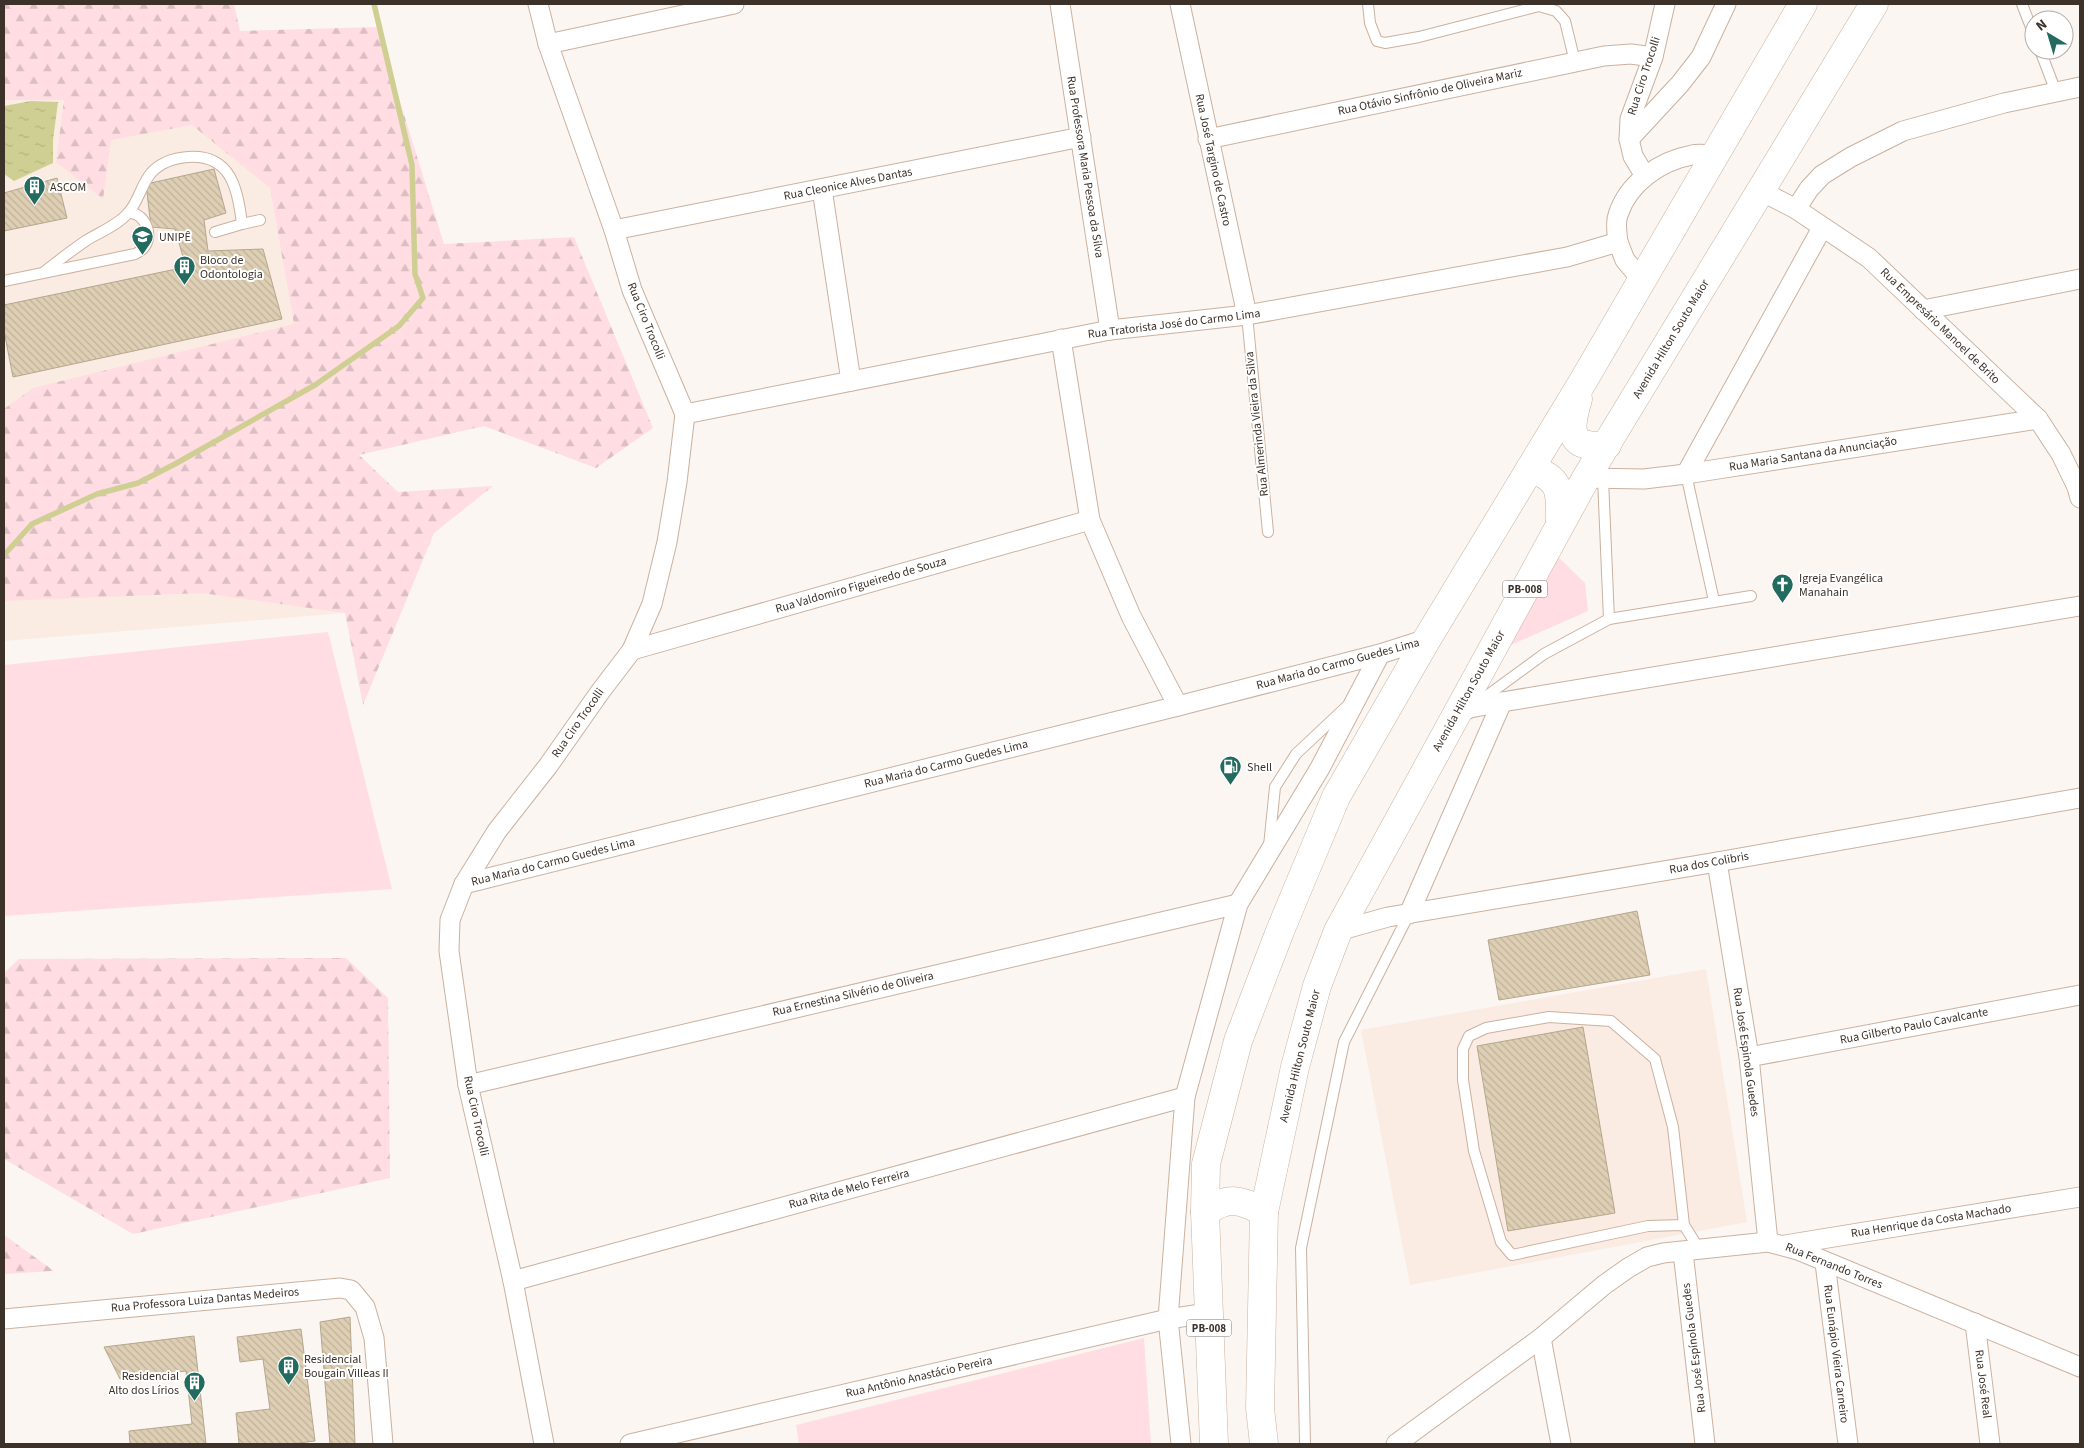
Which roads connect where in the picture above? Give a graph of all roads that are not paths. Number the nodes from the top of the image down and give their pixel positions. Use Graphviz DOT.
graph roads {
  1 [pos="538,4"];
  2 [pos="734,4"];
  3 [pos="1060,4"];
  4 [pos="1180,4"];
  5 [pos="1368,4"];
  6 [pos="1665,4"];
  7 [pos="1726,4"];
  8 [pos="1803,4"];
  9 [pos="1874,4"];
  10 [pos="548,44"];
  11 [pos="1653,57"];
  12 [pos="2044,60"];
  13 [pos="1575,62"];
  14 [pos="2080,87"];
  15 [pos="2056,92"];
  16 [pos="1081,137"];
  17 [pos="1208,139"];
  18 [pos="1629,139"];
  19 [pos="1715,155"];
  20 [pos="1645,176"];
  21 [pos="822,188"];
  22 [pos="1761,191"];
  23 [pos="1796,209"];
  24 [pos="129,213"];
  25 [pos="260,220"];
  26 [pos="242,224"];
  27 [pos="1822,228"];
  28 [pos="614,230"];
  29 [pos="215,232"];
  30 [pos="1618,242"];
  31 [pos="44,272"];
  32 [pos="1642,280"];
  33 [pos="2080,280"];
  34 [pos="4,281"];
  35 [pos="1923,310"];
  36 [pos="1247,315"];
  37 [pos="1110,330"];
  38 [pos="1061,339"];
  39 [pos="851,381"];
  40 [pos="1582,383"];
  41 [pos="685,414"];
  42 [pos="2038,419"];
  43 [pos="1607,445"];
  44 [pos="1530,469"];
  45 [pos="1686,474"];
  46 [pos="1595,479"];
  47 [pos="2079,490"];
  48 [pos="1090,520"];
  49 [pos="1560,524"];
  50 [pos="1268,532"];
  51 [pos="1751,596"];
  52 [pos="1714,601"];
  53 [pos="2080,606"];
  54 [pos="1609,619"];
  55 [pos="1427,639"];
  56 [pos="632,650"];
  57 [pos="1380,654"];
  58 [pos="1359,695"];
  59 [pos="1502,702"];
  60 [pos="1178,706"];
  61 [pos="1463,711"];
  62 [pos="2080,798"];
  63 [pos="1268,855"];
  64 [pos="1717,862"];
  65 [pos="464,884"];
  66 [pos="1238,904"];
  67 [pos="1409,914"];
  68 [pos="1338,931"];
  69 [pos="2080,995"];
  70 [pos="1748,1057"];
  71 [pos="468,1085"];
  72 [pos="1185,1097"];
  73 [pos="2080,1197"];
  74 [pos="1205,1212"];
  75 [pos="1264,1212"];
  76 [pos="1684,1225"];
  77 [pos="1775,1244"];
  78 [pos="1691,1251"];
  79 [pos="1825,1263"];
  80 [pos="513,1281"];
  81 [pos="1208,1313"];
  82 [pos="4,1318"];
  83 [pos="1168,1318"];
  84 [pos="1975,1323"];
  85 [pos="1541,1338"];
  86 [pos="2080,1367"];
  87 [pos="1416,1438"];
  88 [pos="383,1444"];
  89 [pos="544,1444"];
  90 [pos="630,1444"];
  91 [pos="1181,1444"];
  92 [pos="1214,1444"];
  93 [pos="1264,1444"];
  94 [pos="1305,1444"];
  95 [pos="1396,1444"];
  96 [pos="1562,1444"];
  97 [pos="1705,1444"];
  98 [pos="1848,1444"];
  99 [pos="1990,1444"];
  1 -- 10 [label="street, Rua Ciro Trocolli"];
  2 -- 10 [label="street"];
  3 -- 16 [label="street, Rua Professora Maria Pessoa da Silva"];
  4 -- 17 [label="street, Rua José Targino de Castro"];
  5 -- 13 [label="lane"];
  6 -- 11 [label="street, Rua Ciro Trocolli"];
  7 -- 18 [label="street"];
  8 -- 19 [label="main road, PB-008"];
  9 -- 22 [label="main road, Avenida Hilton Souto Maior / PB-008"];
  10 -- 28 [label="street, Rua Ciro Trocolli"];
  11 -- 13 [label="street, Rua Otávio Sinfrônio de Oliveira Mariz"];
  11 -- 18 [label="street, Rua Ciro Trocolli"];
  12 -- 15 [label="lane"];
  13 -- 17 [label="street, Rua Otávio Sinfrônio de Oliveira Mariz"];
  14 -- 15 [label="street"];
  15 -- 23 [label="street"];
  16 -- 21 [label="street, Rua Cleonice Alves Dantas"];
  16 -- 37 [label="street, Rua Professora Maria Pessoa da Silva"];
  17 -- 36 [label="street, Rua José Targino de Castro"];
  18 -- 20 [label="street, Rua Ciro Trocolli"];
  19 -- 20 [label="street"];
  19 -- 32 [label="main road, PB-008"];
  20 -- 30 [label="street"];
  21 -- 28 [label="street, Rua Cleonice Alves Dantas"];
  21 -- 39 [label="street"];
  22 -- 23 [label="street, Rua Empresário Manoel de Brito"];
  22 -- 43 [label="main road, Avenida Hilton Souto Maior / PB-008"];
  23 -- 27 [label="street, Rua Empresário Manoel de Brito"];
  24 -- 26 [label="lane"];
  24 -- 31 [label="lane"];
  24 -- 31 [label="lane"];
  25 -- 26 [label="lane"];
  26 -- 29 [label="lane"];
  27 -- 35 [label="street, Rua Empresário Manoel de Brito"];
  27 -- 45 [label="street"];
  28 -- 41 [label="street, Rua Ciro Trocolli"];
  30 -- 32 [label="street"];
  30 -- 36 [label="street, Rua Tratorista José do Carmo Lima"];
  31 -- 34 [label="lane"];
  32 -- 40 [label="main road, PB-008"];
  33 -- 35 [label="street"];
  35 -- 42 [label="street, Rua Empresário Manoel de Brito"];
  36 -- 37 [label="street, Rua Tratorista José do Carmo Lima"];
  36 -- 50 [label="lane, Rua Almerinda Vieira da Silva"];
  37 -- 38 [label="street, Rua Tratorista José do Carmo Lima"];
  38 -- 39 [label="street, Rua Tratorista José do Carmo Lima"];
  38 -- 48 [label="street"];
  39 -- 41 [label="street, Rua Tratorista José do Carmo Lima"];
  40 -- 43 [label="main road"];
  40 -- 44 [label="main road, PB-008"];
  41 -- 56 [label="street, Rua Ciro Trocolli"];
  42 -- 45 [label="street, Rua Maria Santana da Anunciação"];
  42 -- 47 [label="street, Rua Empresário Manoel de Brito"];
  43 -- 46 [label="main road, Avenida Hilton Souto Maior / PB-008"];
  44 -- 49 [label="main road"];
  44 -- 55 [label="main road, PB-008"];
  45 -- 46 [label="street, Rua Maria Santana da Anunciação"];
  45 -- 52 [label="lane"];
  46 -- 49 [label="main road, Avenida Hilton Souto Maior / PB-008"];
  46 -- 54 [label="lane"];
  48 -- 56 [label="street, Rua Valdomiro Figueiredo de Souza"];
  48 -- 60 [label="street"];
  49 -- 61 [label="main road, Avenida Hilton Souto Maior / PB-008"];
  51 -- 52 [label="lane"];
  52 -- 54 [label="lane"];
  53 -- 59 [label="street"];
  54 -- 61 [label="lane"];
  55 -- 57 [label="street, Rua Maria do Carmo Guedes Lima"];
  55 -- 74 [label="main road, PB-008"];
  56 -- 65 [label="street, Rua Ciro Trocolli"];
  57 -- 58 [label="street"];
  57 -- 60 [label="street, Rua Maria do Carmo Guedes Lima"];
  58 -- 63 [label="street"];
  58 -- 63 [label="lane"];
  59 -- 61 [label="street"];
  59 -- 67 [label="street"];
  60 -- 65 [label="street, Rua Maria do Carmo Guedes Lima"];
  61 -- 68 [label="main road, Avenida Hilton Souto Maior / PB-008"];
  62 -- 64 [label="street, Rua dos Colibris"];
  63 -- 66 [label="street"];
  64 -- 67 [label="street, Rua dos Colibris"];
  64 -- 70 [label="street, Rua José Espinola Guedes"];
  65 -- 71 [label="street, Rua Ciro Trocolli"];
  66 -- 71 [label="street, Rua Ernestina Silvério de Oliveira"];
  66 -- 72 [label="street"];
  67 -- 68 [label="street, Rua dos Colibris"];
  67 -- 94 [label="lane"];
  68 -- 75 [label="main road, Avenida Hilton Souto Maior / PB-008"];
  69 -- 70 [label="street, Rua Gilberto Paulo Cavalcante"];
  70 -- 77 [label="street, Rua José Espinola Guedes"];
  71 -- 80 [label="street, Rua Ciro Trocolli"];
  72 -- 80 [label="street, Rua Rita de Melo Ferreira"];
  72 -- 83 [label="street"];
  73 -- 77 [label="street, Rua Henrique da Costa Machado"];
  74 -- 75 [label="main road"];
  74 -- 81 [label="main road, PB-008"];
  75 -- 93 [label="main road, Avenida Hilton Souto Maior / PB-008"];
  76 -- 76 [label="lane"];
  76 -- 78 [label="lane"];
  77 -- 78 [label="street, Rua Fernando Torres"];
  77 -- 79 [label="street, Rua Fernando Torres"];
  78 -- 85 [label="street, Rua Fernando Torres"];
  78 -- 97 [label="street, Rua José Espínola Guedes"];
  79 -- 84 [label="street, Rua Fernando Torres"];
  79 -- 98 [label="street, Rua Eunápio Vieira Carneiro"];
  80 -- 89 [label="street, Rua Ciro Trocolli"];
  81 -- 83 [label="street, Rua Antônio Anastácio Pereira"];
  81 -- 92 [label="main road, PB-008"];
  82 -- 88 [label="street, Rua Professora Luiza Dantas Medeiros"];
  83 -- 90 [label="street, Rua Antônio Anastácio Pereira"];
  83 -- 91 [label="street"];
  84 -- 86 [label="street, Rua Fernando Torres"];
  84 -- 99 [label="street, Rua José Real"];
  85 -- 87 [label="street, Rua Fernando Torres"];
  85 -- 96 [label="street"];
  87 -- 95 [label="street, Rua Fernando Torres"];
}
